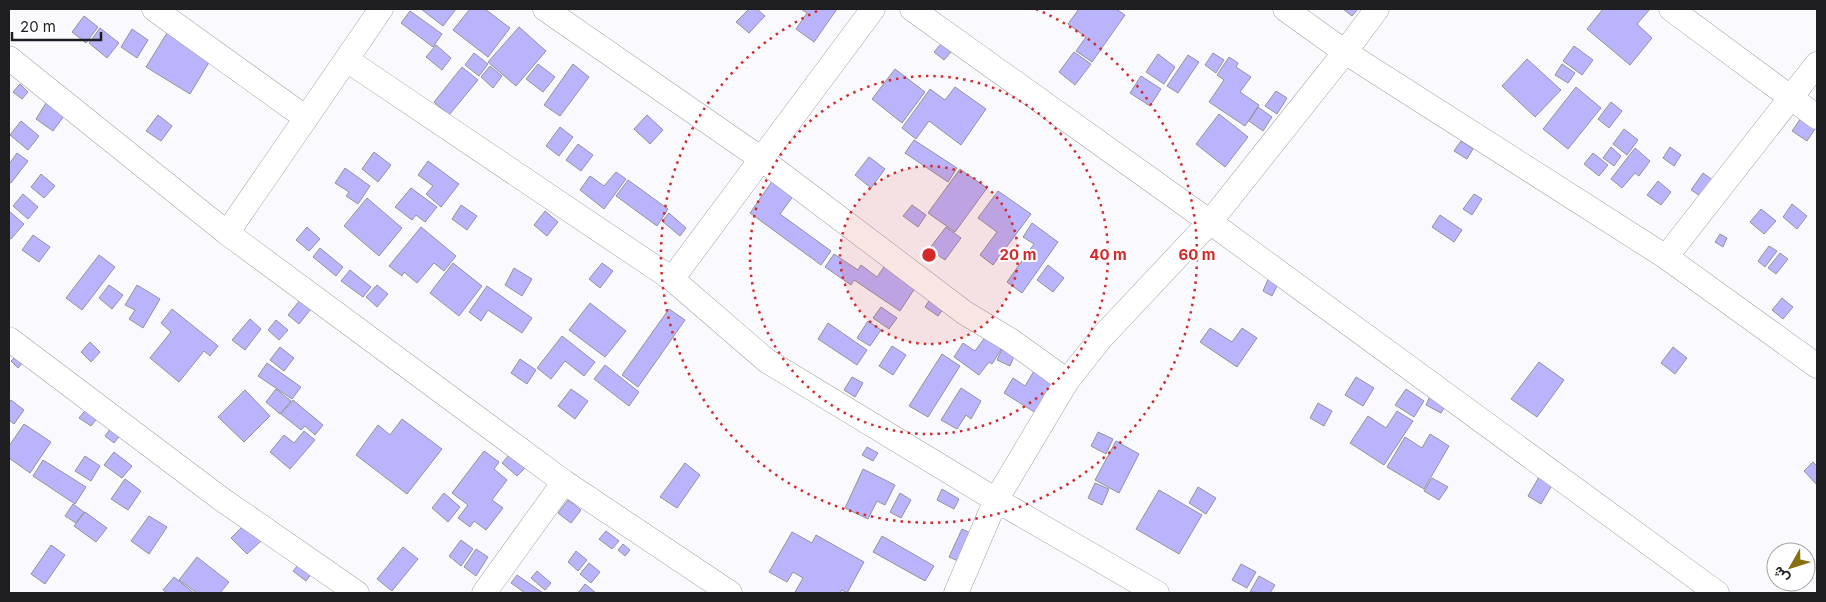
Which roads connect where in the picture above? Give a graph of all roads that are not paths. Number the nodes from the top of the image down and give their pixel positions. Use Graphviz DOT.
graph roads {
  1 [pos="154,9"];
  2 [pos="382,9"];
  3 [pos="545,9"];
  4 [pos="873,9"];
  5 [pos="912,9"];
  6 [pos="1286,9"];
  7 [pos="1377,9"];
  8 [pos="1671,9"];
  9 [pos="1345,52"];
  10 [pos="9,58"];
  11 [pos="347,60"];
  12 [pos="1817,64"];
  13 [pos="1790,98"];
  14 [pos="1817,117"];
  15 [pos="306,118"];
  16 [pos="760,158"];
  17 [pos="1210,222"];
  18 [pos="227,233"];
  19 [pos="1666,257"];
  20 [pos="672,279"];
  21 [pos="9,339"];
  22 [pos="1817,366"];
  23 [pos="1067,381"];
  24 [pos="564,482"];
  25 [pos="996,500"];
  26 [pos="357,593"];
  27 [pos="484,593"];
  28 [pos="730,593"];
  29 [pos="956,593"];
  30 [pos="1157,593"];
  31 [pos="1717,593"];
  1 -- 15 [label="street"];
  2 -- 11 [label="street"];
  3 -- 16 [label="street"];
  4 -- 16 [label="street"];
  5 -- 17 [label="street"];
  6 -- 9 [label="street"];
  7 -- 9 [label="street"];
  8 -- 13 [label="street"];
  9 -- 17 [label="street"];
  9 -- 19 [label="street"];
  10 -- 18 [label="street"];
  11 -- 15 [label="street"];
  11 -- 20 [label="street"];
  12 -- 13 [label="street"];
  13 -- 14 [label="street"];
  13 -- 19 [label="street"];
  15 -- 18 [label="street"];
  16 -- 20 [label="street"];
  16 -- 23 [label="street"];
  17 -- 23 [label="street"];
  17 -- 31 [label="street"];
  18 -- 24 [label="street"];
  19 -- 22 [label="street"];
  20 -- 25 [label="street"];
  21 -- 26 [label="street"];
  23 -- 25 [label="street"];
  24 -- 27 [label="street"];
  24 -- 28 [label="street"];
  25 -- 29 [label="street"];
  25 -- 30 [label="street"];
}
